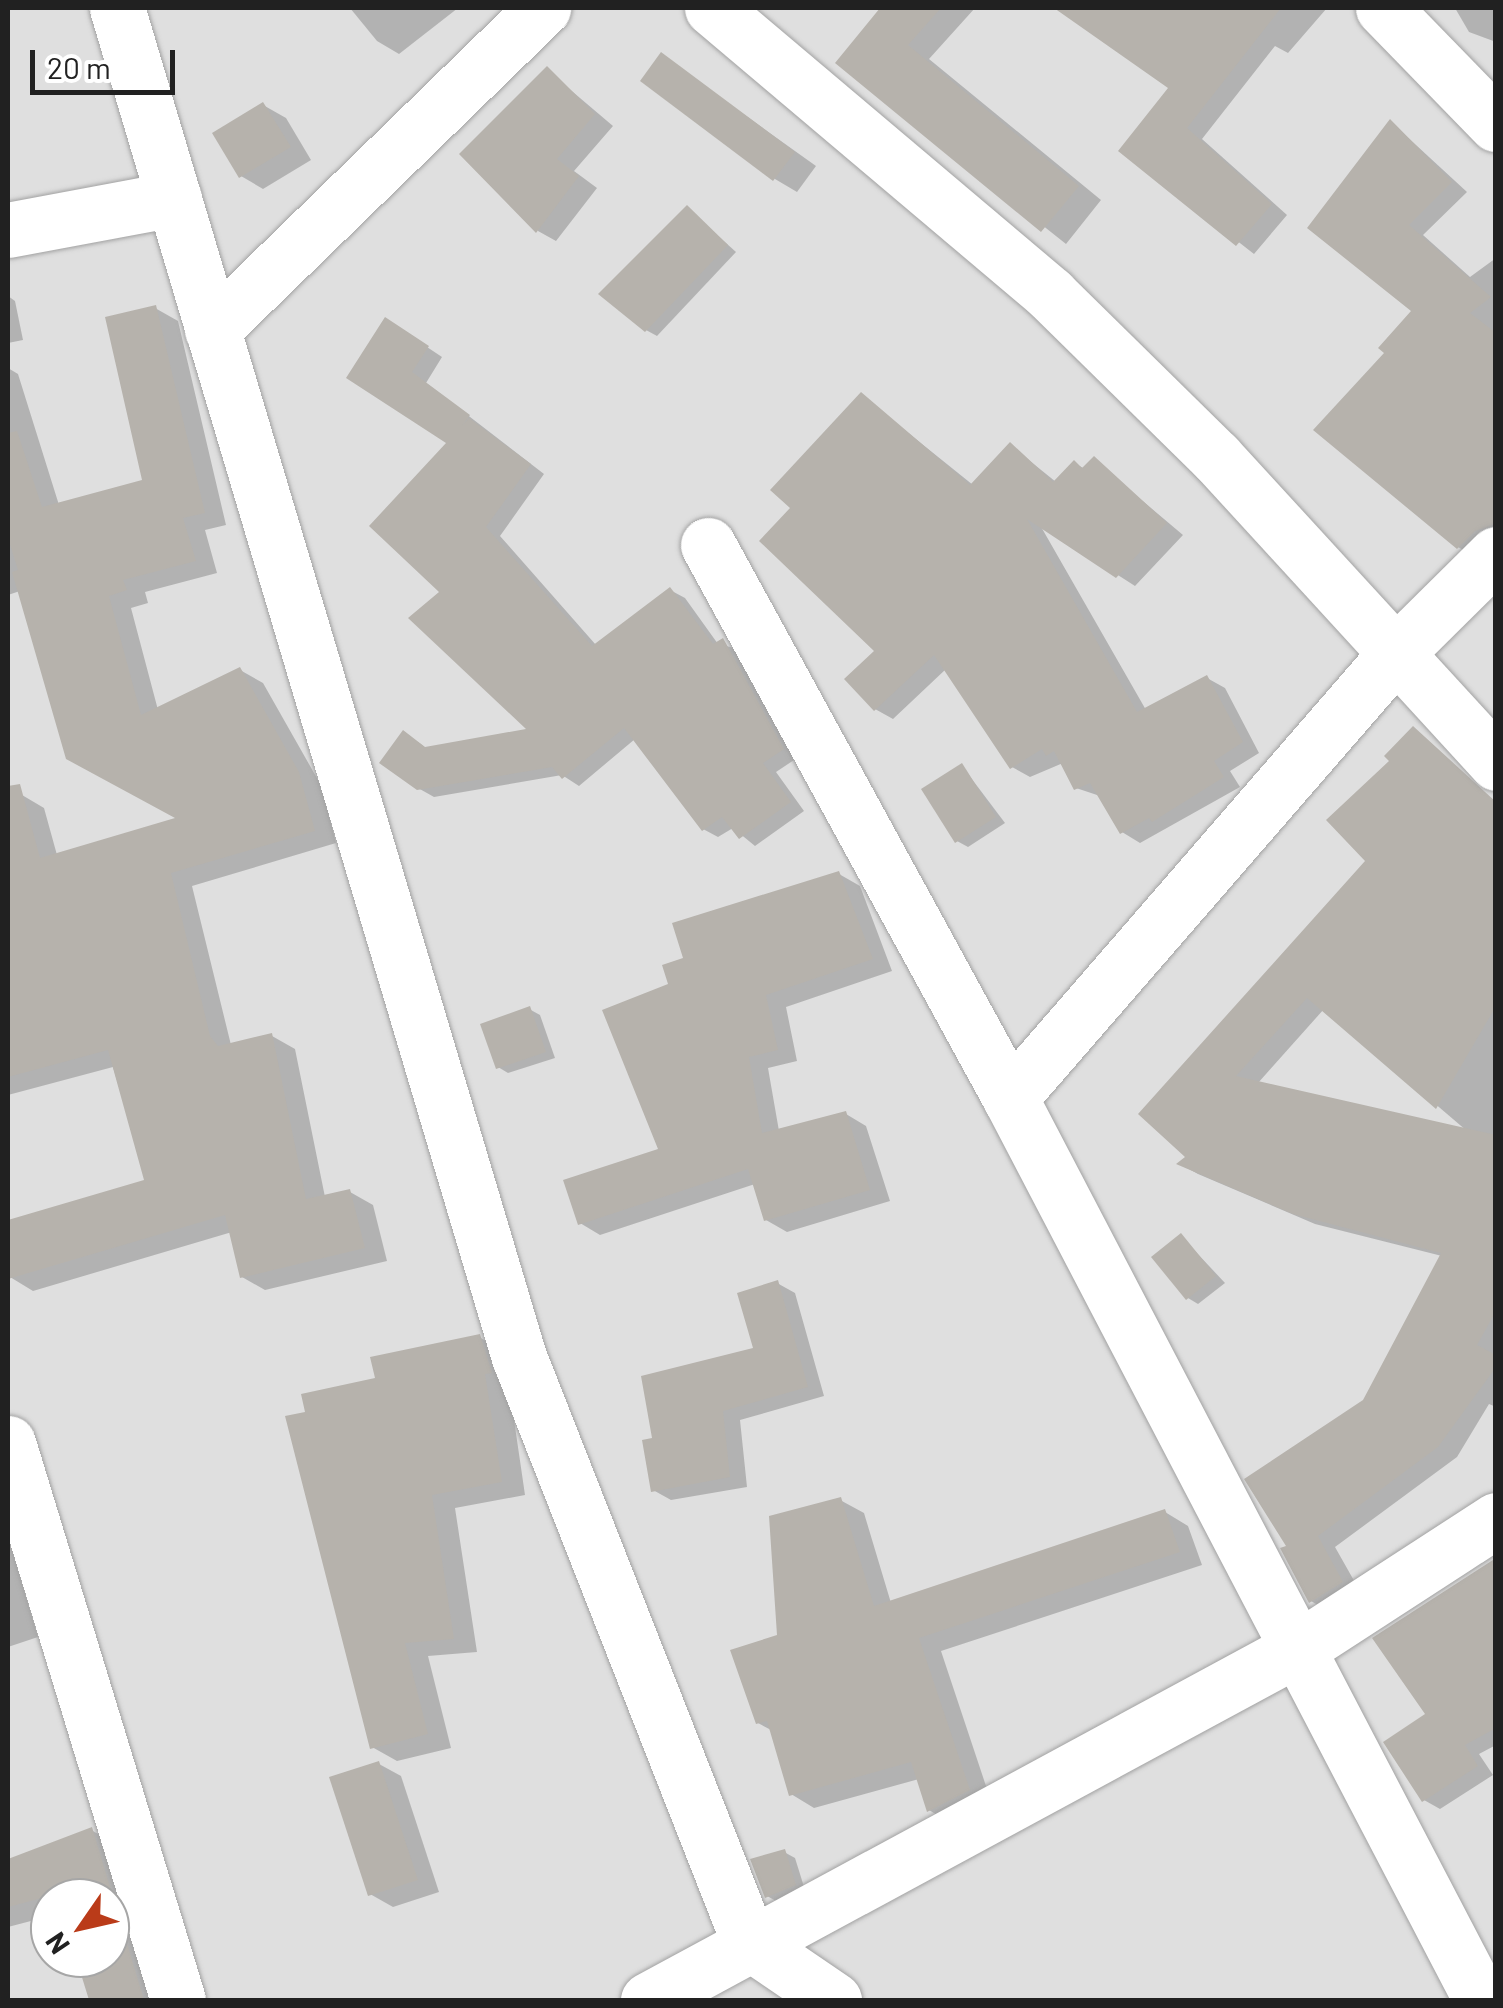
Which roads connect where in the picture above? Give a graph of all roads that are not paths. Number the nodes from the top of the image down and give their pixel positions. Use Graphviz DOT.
graph roads {
  1 [pos="117,8"];
  2 [pos="543,8"];
  3 [pos="712,8"];
  4 [pos="1383,8"];
  5 [pos="1496,124"];
  6 [pos="174,199"];
  7 [pos="8,230"];
  8 [pos="212,330"];
  9 [pos="708,545"];
  10 [pos="1496,554"];
  11 [pos="1396,652"];
  12 [pos="1496,763"];
  13 [pos="1010,1098"];
  14 [pos="8,1443"];
  15 [pos="1496,1520"];
  16 [pos="1298,1648"];
  17 [pos="749,1942"];
  18 [pos="178,2000"];
  19 [pos="648,2000"];
  20 [pos="834,2000"];
  21 [pos="1480,2000"];
  1 -- 6 [label="street"];
  2 -- 8 [label="street"];
  3 -- 11 [label="street"];
  4 -- 5 [label="street"];
  6 -- 7 [label="street"];
  6 -- 8 [label="street"];
  8 -- 17 [label="street"];
  9 -- 13 [label="street"];
  10 -- 11 [label="street"];
  11 -- 12 [label="street"];
  11 -- 13 [label="street"];
  13 -- 16 [label="street"];
  14 -- 18 [label="street"];
  15 -- 16 [label="street"];
  16 -- 17 [label="street"];
  16 -- 21 [label="street"];
  17 -- 19 [label="street"];
  17 -- 20 [label="street"];
}
